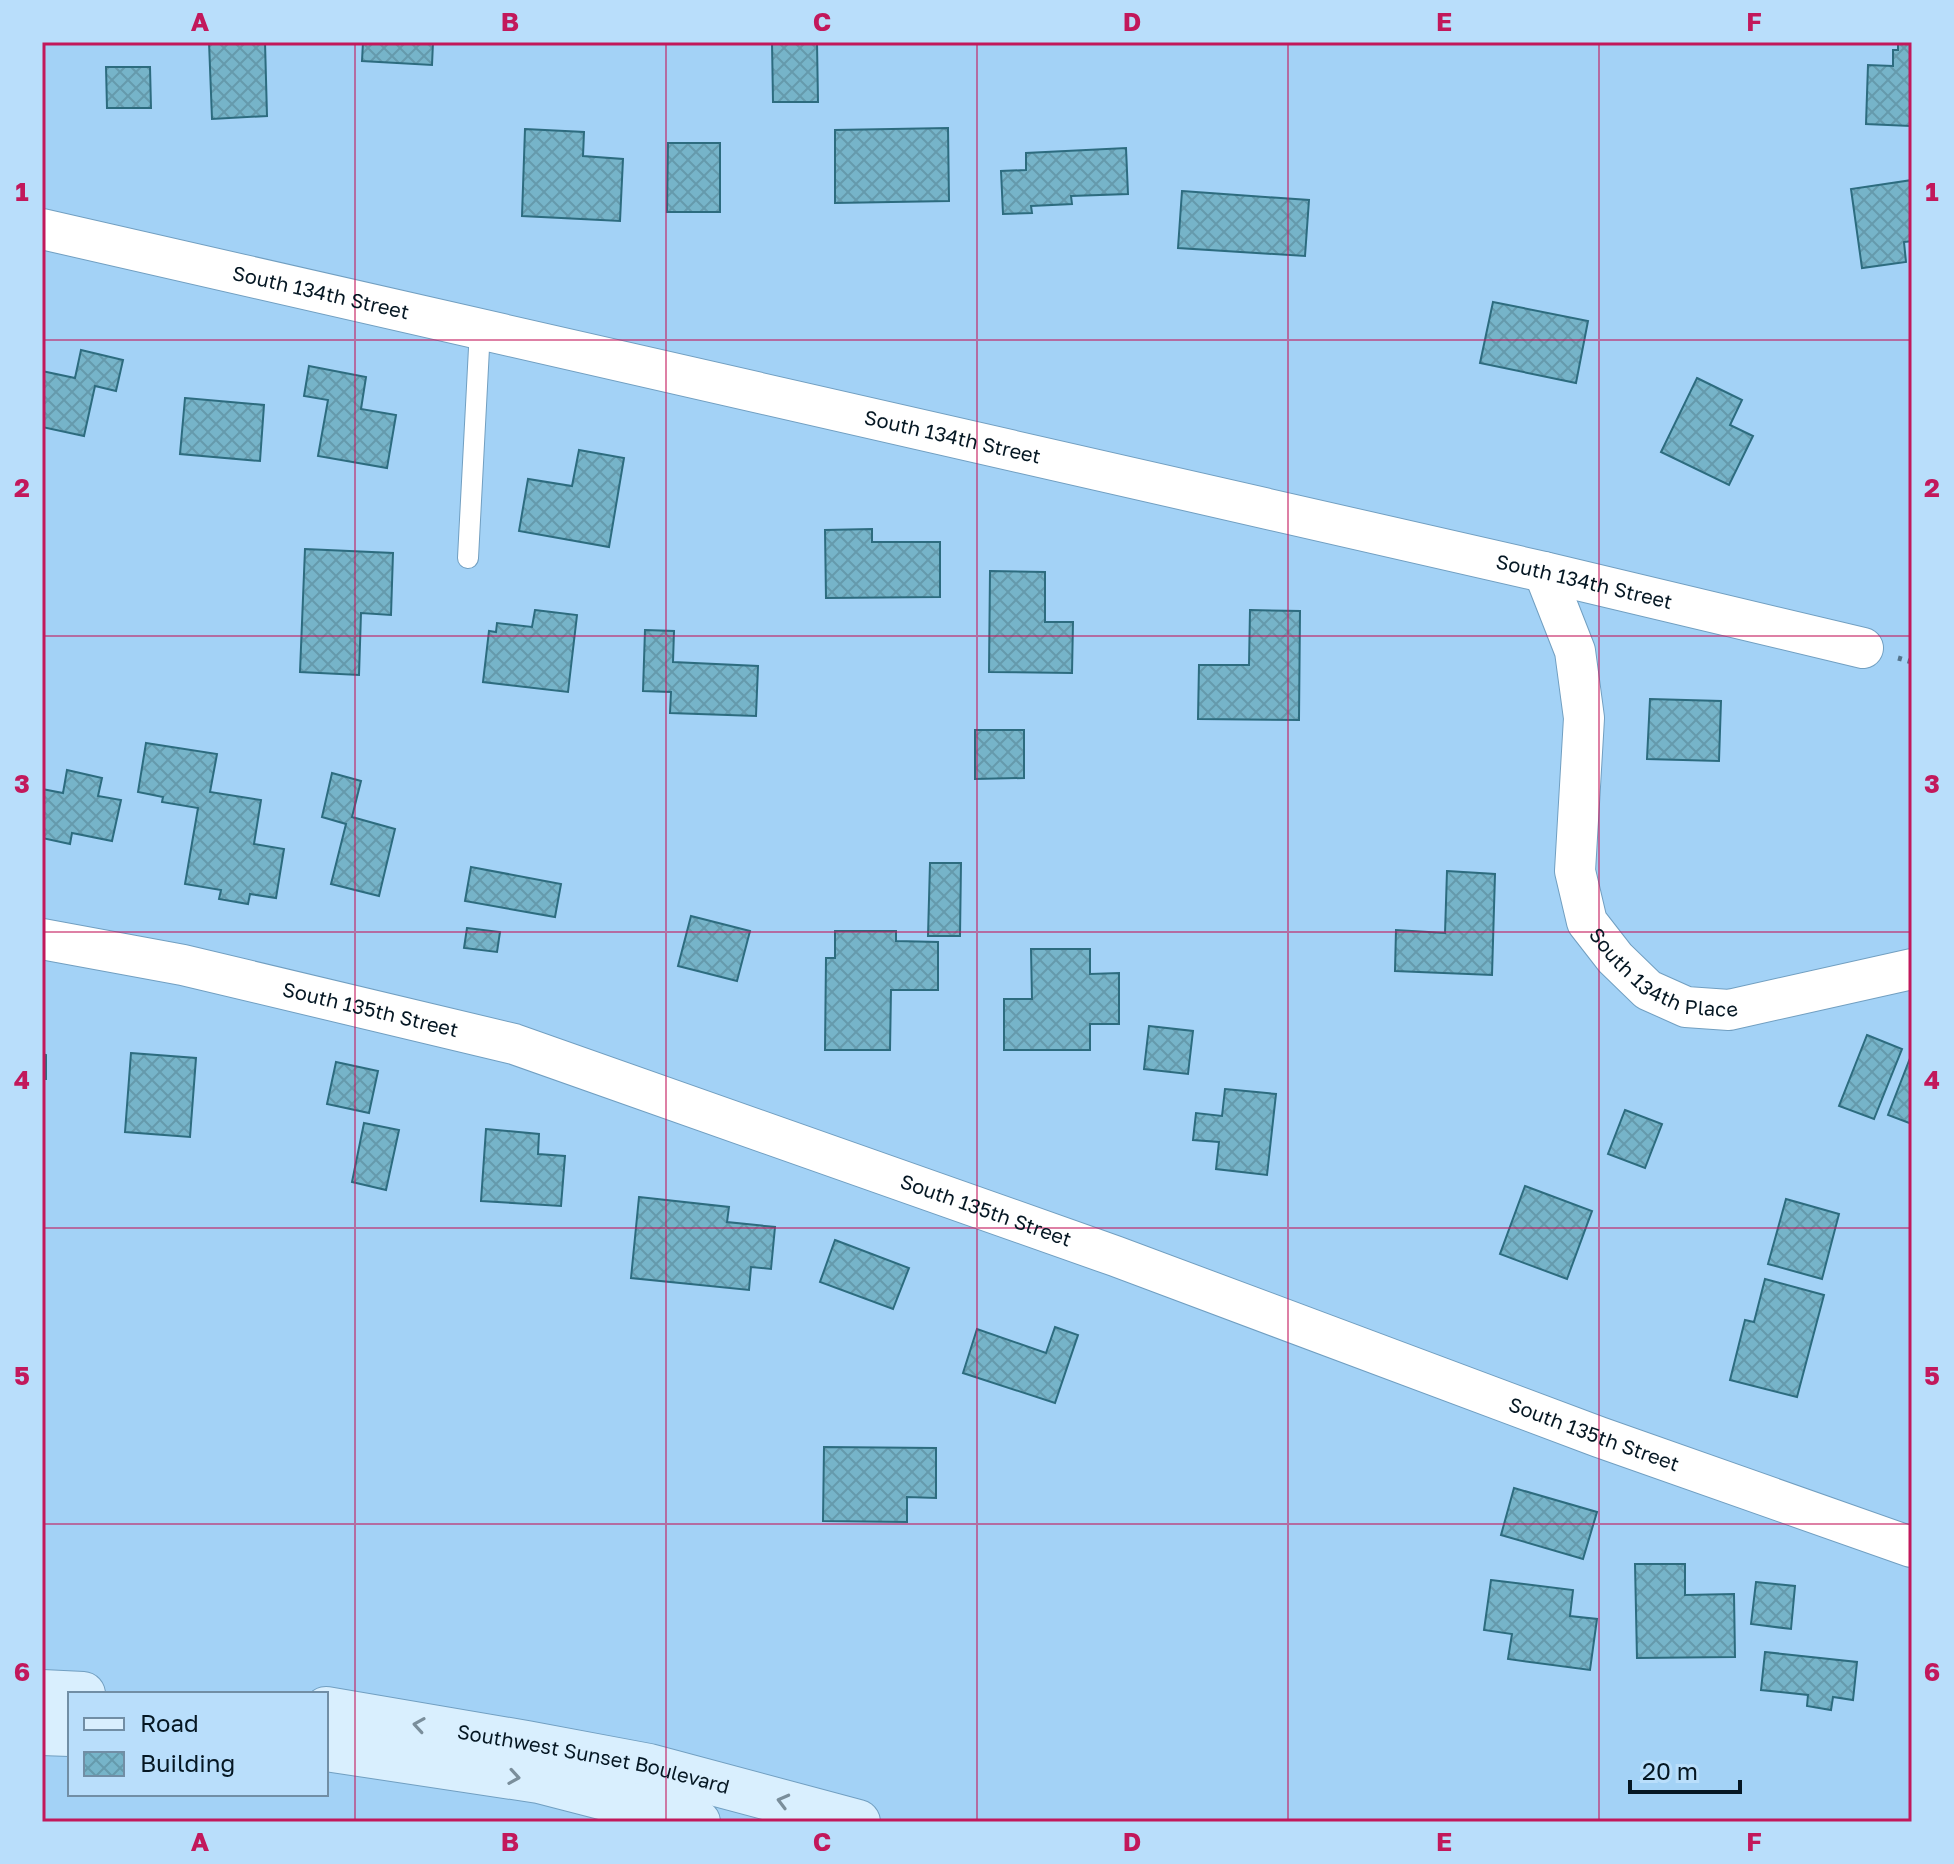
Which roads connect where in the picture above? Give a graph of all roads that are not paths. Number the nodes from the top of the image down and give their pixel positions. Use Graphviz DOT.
graph roads {
  1 [pos="42,229"];
  2 [pos="480,329"];
  3 [pos="468,558"];
  4 [pos="1544,572"];
  5 [pos="1863,648"];
  6 [pos="42,939"];
  7 [pos="1912,969"];
  8 [pos="1912,1547"];
  9 [pos="42,1692"];
  10 [pos="68,1693"];
  11 [pos="328,1709"];
  12 [pos="42,1733"];
  13 [pos="68,1734"];
  14 [pos="328,1749"];
  15 [pos="698,1822"];
  16 [pos="858,1822"];
  1 -- 2 [label="street, South 134th Street"];
  2 -- 3 [label="lane"];
  2 -- 4 [label="street, South 134th Street"];
  4 -- 5 [label="street, South 134th Street"];
  4 -- 7 [label="street, South 134th Place"];
  6 -- 8 [label="street, South 135th Street"];
  9 -- 10 [label="main road"];
  16 -- 11 [label="main road, Southwest Sunset Boulevard, one-way"];
  12 -- 13 [label="main road"];
  14 -- 15 [label="main road, Southwest Sunset Boulevard, one-way"];
}
